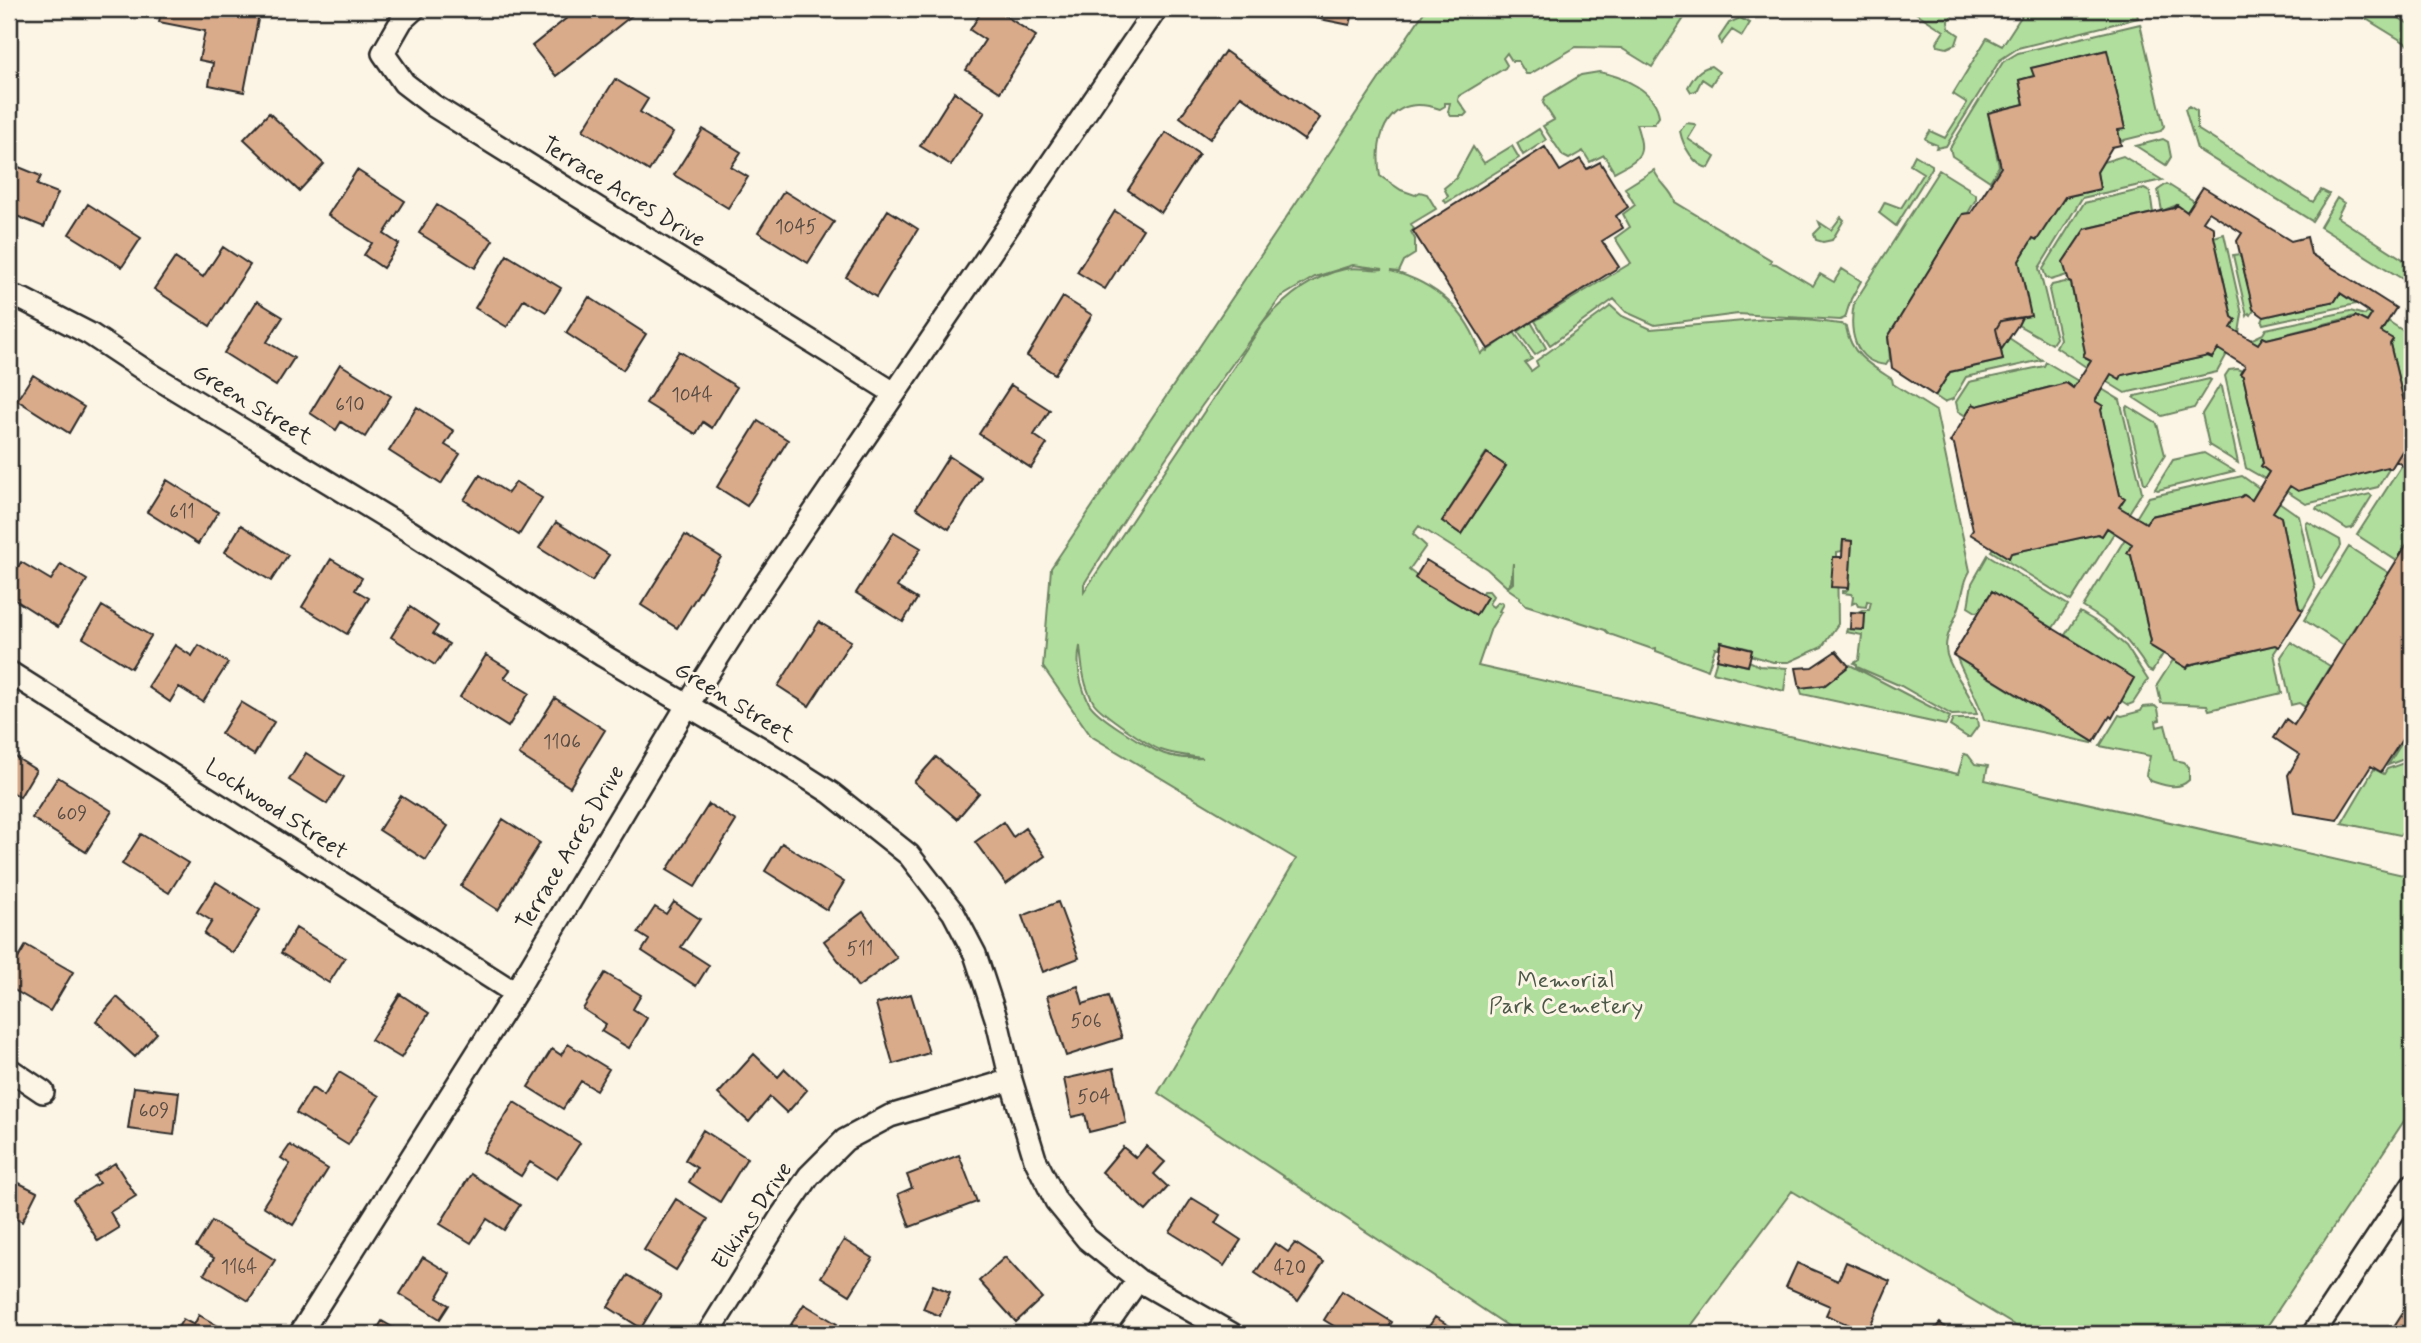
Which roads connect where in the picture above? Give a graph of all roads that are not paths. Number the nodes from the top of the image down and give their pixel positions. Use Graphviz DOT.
graph roads {
  1 [pos="414,9"];
  2 [pos="1156,9"];
  3 [pos="9,295"];
  4 [pos="894,393"];
  5 [pos="9,672"];
  6 [pos="687,706"];
  7 [pos="515,993"];
  8 [pos="9,1069"];
  9 [pos="1011,1080"];
  10 [pos="43,1092"];
  11 [pos="2412,1185"];
  12 [pos="1139,1280"];
  13 [pos="300,1334"];
  14 [pos="708,1334"];
  15 [pos="1100,1334"];
  16 [pos="1232,1334"];
  17 [pos="2313,1334"];
  1 -- 4 [label="street, Terrace Acres Drive"];
  2 -- 4 [label="street, Terrace Acres Drive"];
  3 -- 6 [label="street, Green Street"];
  4 -- 6 [label="street, Terrace Acres Drive"];
  5 -- 7 [label="street, Lockwood Street"];
  6 -- 7 [label="street, Terrace Acres Drive"];
  6 -- 9 [label="street, Green Street"];
  7 -- 13 [label="street, Terrace Acres Drive"];
  8 -- 10 [label="street"];
  9 -- 12 [label="street, Green Street"];
  9 -- 14 [label="street, Elkins Drive"];
  11 -- 17 [label="street"];
  12 -- 15 [label="street"];
  12 -- 16 [label="street, Green Street"];
}
